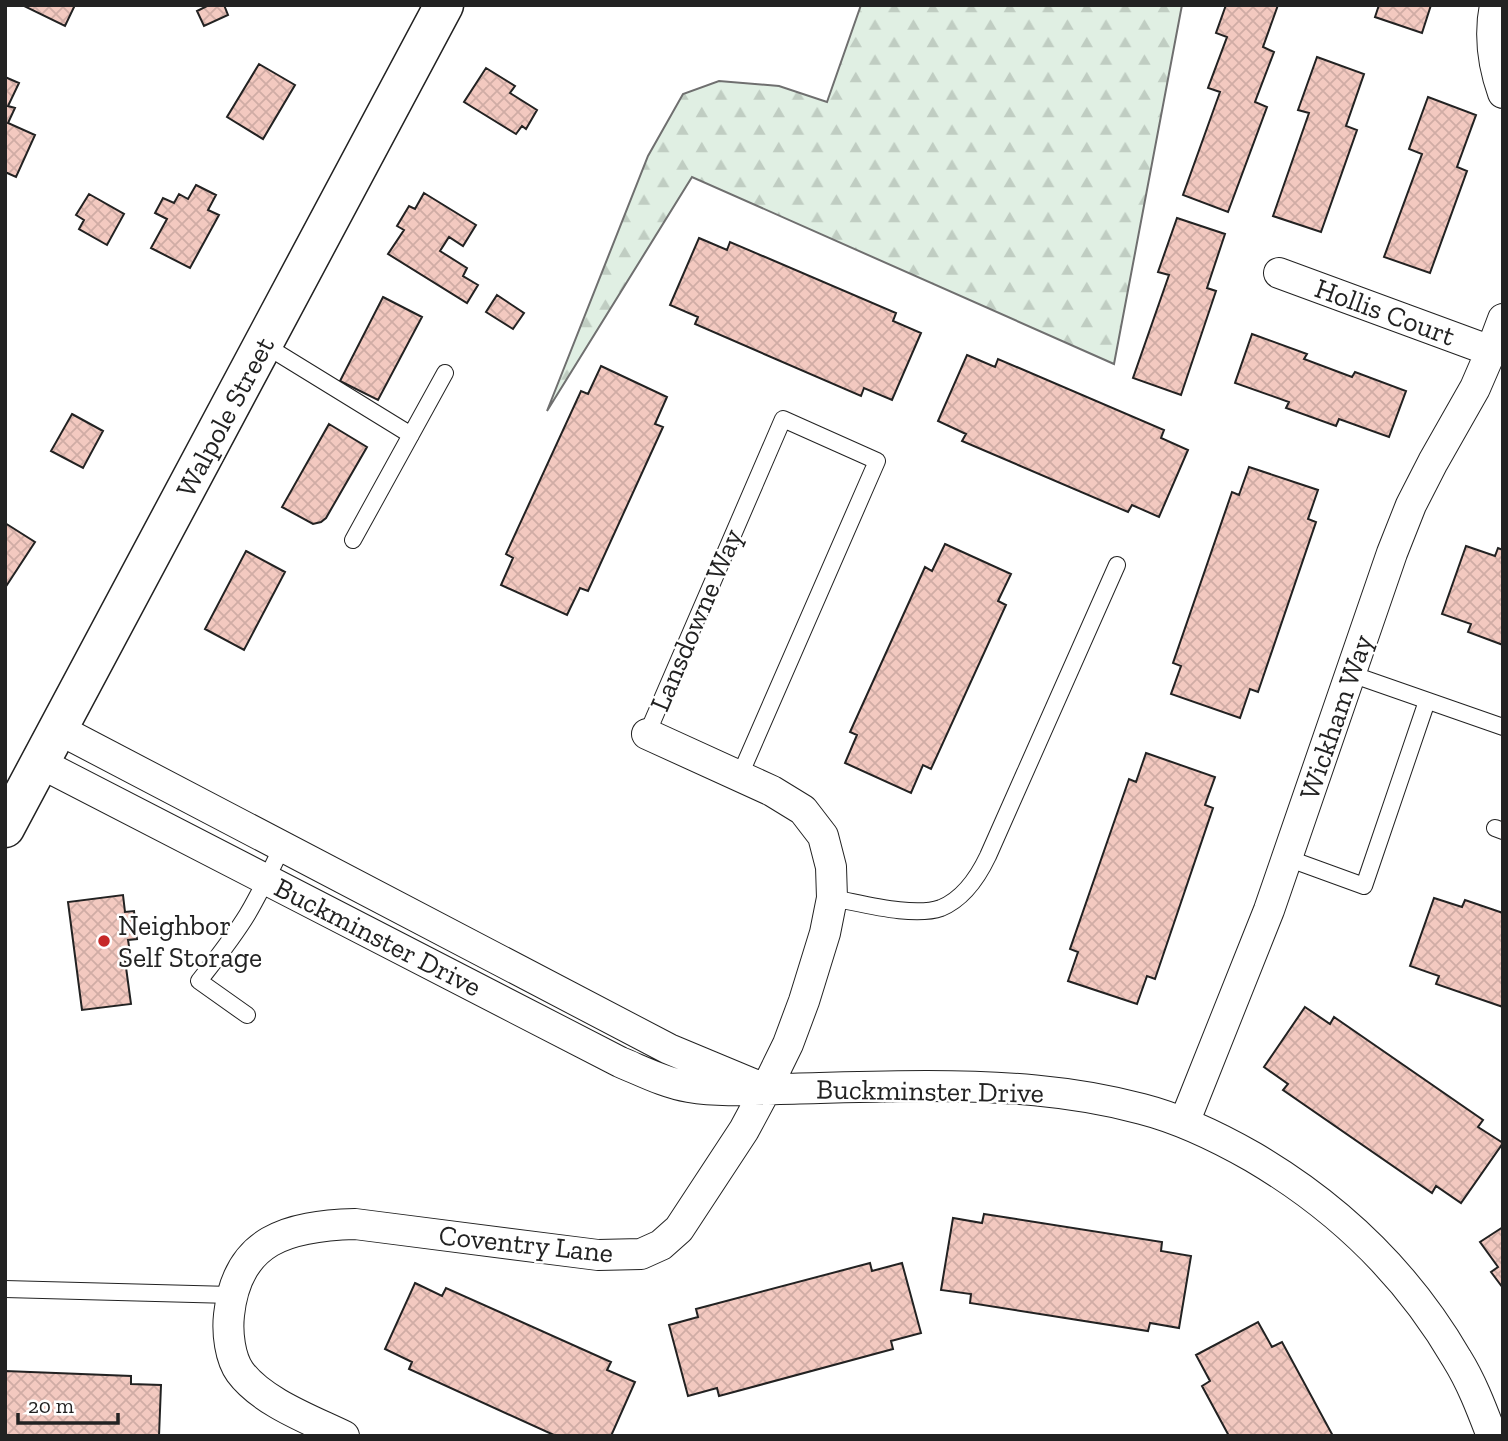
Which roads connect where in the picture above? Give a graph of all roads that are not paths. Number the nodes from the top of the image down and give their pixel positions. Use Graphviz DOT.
graph roads {
  1 [pos="444,5"];
  2 [pos="1495,5"];
  3 [pos="1503,93"];
  4 [pos="1279,273"];
  5 [pos="1503,319"];
  6 [pos="263,344"];
  7 [pos="1491,351"];
  8 [pos="445,373"];
  9 [pos="411,435"];
  10 [pos="353,540"];
  11 [pos="1117,565"];
  12 [pos="1351,674"];
  13 [pos="1427,701"];
  14 [pos="1503,727"];
  15 [pos="58,729"];
  16 [pos="647,734"];
  17 [pos="40,763"];
  18 [pos="740,775"];
  19 [pos="5,828"];
  20 [pos="282,847"];
  21 [pos="1287,858"];
  22 [pos="267,880"];
  23 [pos="832,898"];
  24 [pos="247,1015"];
  25 [pos="766,1089"];
  26 [pos="1184,1124"];
  27 [pos="5,1289"];
  28 [pos="231,1295"];
  29 [pos="344,1436"];
  30 [pos="1492,1436"];
  1 -- 6 [label="main road, Walpole Street"];
  2 -- 3 [label="street"];
  4 -- 7 [label="street, Hollis Court"];
  5 -- 7 [label="street, Wickham Way"];
  6 -- 9 [label="lane"];
  6 -- 15 [label="main road, Walpole Street"];
  7 -- 12 [label="street, Wickham Way"];
  8 -- 9 [label="lane"];
  9 -- 10 [label="lane"];
  11 -- 23 [label="lane"];
  12 -- 13 [label="lane"];
  12 -- 21 [label="street, Wickham Way"];
  13 -- 14 [label="lane"];
  13 -- 21 [label="lane"];
  15 -- 17 [label="main road, Walpole Street"];
  15 -- 20 [label="street, Buckminster Drive"];
  16 -- 18 [label="street, Lansdowne Way"];
  16 -- 18 [label="lane, Lansdowne Way"];
  17 -- 19 [label="main road, Walpole Street"];
  17 -- 22 [label="street, Buckminster Drive"];
  18 -- 23 [label="street, Lansdowne Way"];
  20 -- 22 [label="lane"];
  20 -- 25 [label="street, Buckminster Drive"];
  21 -- 26 [label="street, Wickham Way"];
  22 -- 24 [label="lane"];
  22 -- 25 [label="street, Buckminster Drive"];
  23 -- 25 [label="street, Lansdowne Way"];
  25 -- 26 [label="street, Buckminster Drive"];
  25 -- 28 [label="street, Coventry Lane"];
  26 -- 30 [label="street, Buckminster Drive"];
  27 -- 28 [label="lane"];
  28 -- 29 [label="street, Coventry Lane"];
}
